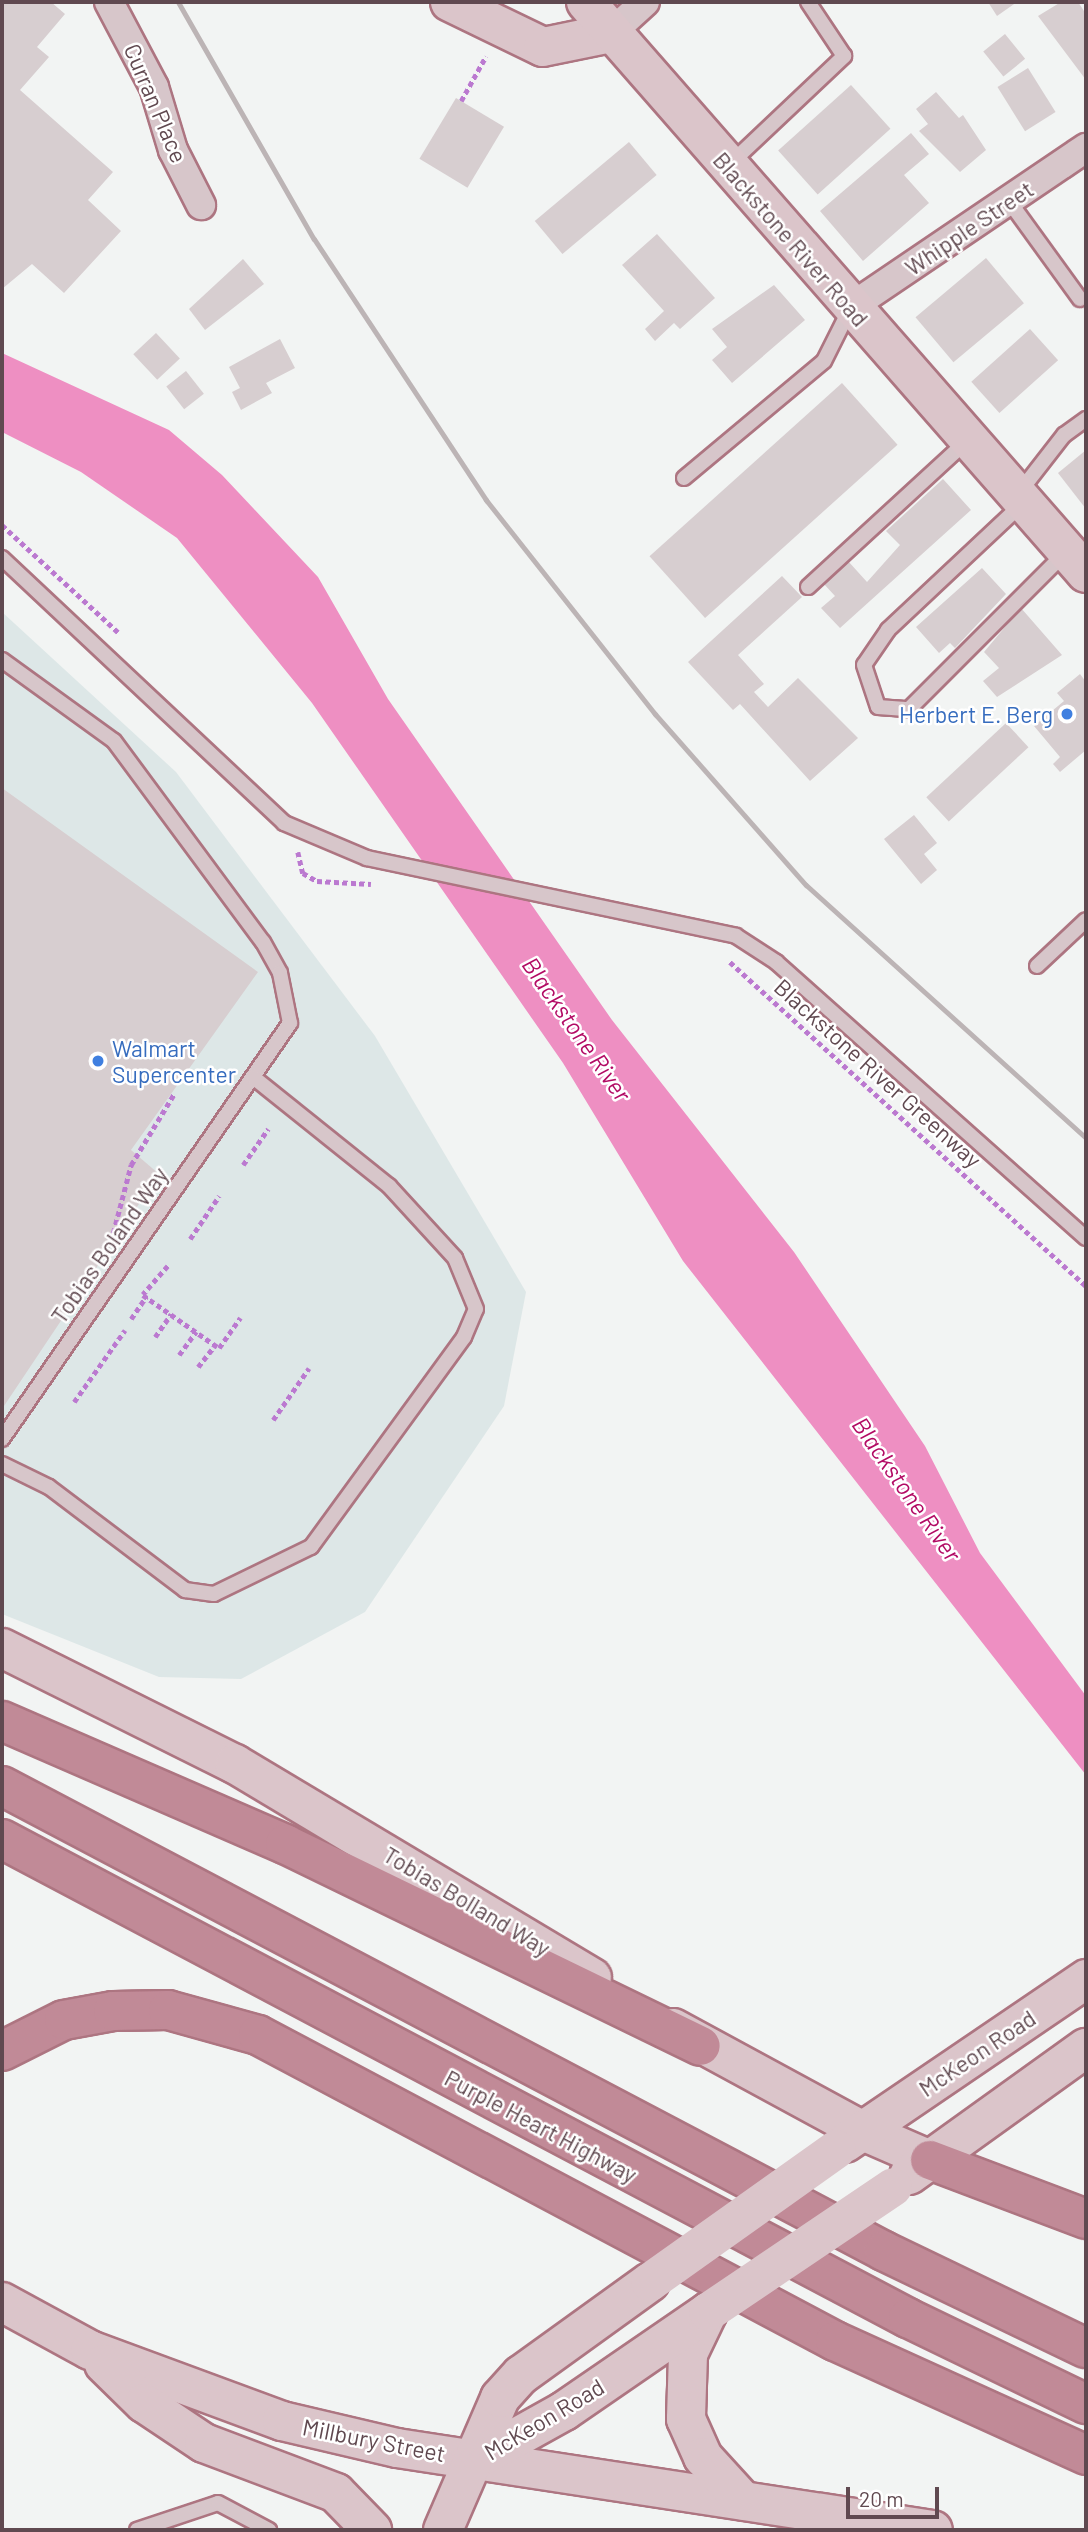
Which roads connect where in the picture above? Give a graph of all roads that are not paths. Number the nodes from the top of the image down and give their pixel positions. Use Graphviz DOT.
graph roads {
  1 [pos="109,2"];
  2 [pos="450,2"];
  3 [pos="586,2"];
  4 [pos="645,2"];
  5 [pos="808,2"];
  6 [pos="611,33"];
  7 [pos="1086,148"];
  8 [pos="727,166"];
  9 [pos="1009,201"];
  10 [pos="201,205"];
  11 [pos="1080,299"];
  12 [pos="851,307"];
  13 [pos="1086,419"];
  14 [pos="968,440"];
  15 [pos="684,478"];
  16 [pos="1021,499"];
  17 [pos="2,558"];
  18 [pos="1077,562"];
  19 [pos="808,587"];
  20 [pos="2,660"];
  21 [pos="1086,920"];
  22 [pos="1037,966"];
  23 [pos="253,1077"];
  24 [pos="1086,1238"];
  25 [pos="2,1439"];
  26 [pos="2,1464"];
  27 [pos="2,1648"];
  28 [pos="2,1721"];
  29 [pos="2,1786"];
  30 [pos="2,1839"];
  31 [pos="1086,1979"];
  32 [pos="701,2046"];
  33 [pos="1086,2048"];
  34 [pos="2,2051"];
  35 [pos="850,2140"];
  36 [pos="930,2160"];
  37 [pos="1086,2218"];
  38 [pos="2,2302"];
  39 [pos="708,2312"];
  40 [pos="1086,2348"];
  41 [pos="90,2350"];
  42 [pos="1086,2404"];
  43 [pos="1086,2455"];
  44 [pos="476,2460"];
  45 [pos="743,2501"];
  46 [pos="137,2530"];
  47 [pos="269,2530"];
  48 [pos="372,2530"];
  49 [pos="443,2530"];
  50 [pos="933,2530"];
  1 -- 10 [label="street, Curran Place"];
  2 -- 6 [label="main road"];
  3 -- 6 [label="main road, Blackstone River Road"];
  4 -- 6 [label="street"];
  5 -- 8 [label="lane"];
  6 -- 8 [label="main road, Blackstone River Road"];
  7 -- 9 [label="street, Whipple Street"];
  8 -- 12 [label="main road, Blackstone River Road"];
  9 -- 11 [label="lane"];
  9 -- 12 [label="street, Whipple Street"];
  12 -- 14 [label="main road, Blackstone River Road"];
  12 -- 15 [label="lane"];
  13 -- 16 [label="lane"];
  14 -- 16 [label="main road, Blackstone River Road"];
  14 -- 19 [label="lane"];
  16 -- 18 [label="main road, Blackstone River Road"];
  16 -- 18 [label="lane"];
  17 -- 24 [label="lane"];
  20 -- 23 [label="lane, Tobias Boland Way"];
  21 -- 22 [label="lane"];
  23 -- 25 [label="lane, Tobias Boland Way"];
  23 -- 26 [label="lane"];
  27 -- 32 [label="main road, Tobias Bolland Way"];
  28 -- 32 [label="highway"];
  29 -- 40 [label="highway"];
  30 -- 42 [label="highway, Purple Heart Highway"];
  31 -- 35 [label="main road, McKeon Road"];
  32 -- 35 [label="main road, Tobias Bolland Way"];
  33 -- 36 [label="main road, McKeon Road"];
  34 -- 43 [label="highway"];
  35 -- 36 [label="main road, Tobias Bolland Way"];
  35 -- 44 [label="main road, McKeon Road, bridge"];
  36 -- 37 [label="highway"];
  36 -- 39 [label="main road, McKeon Road, bridge"];
  38 -- 41 [label="main road, Millbury Street"];
  39 -- 44 [label="main road, McKeon Road"];
  39 -- 45 [label="main road"];
  41 -- 44 [label="main road, Millbury Street"];
  41 -- 48 [label="main road"];
  44 -- 45 [label="main road, Millbury Street"];
  44 -- 49 [label="main road"];
  45 -- 50 [label="main road, Millbury Street"];
  46 -- 47 [label="lane"];
}
